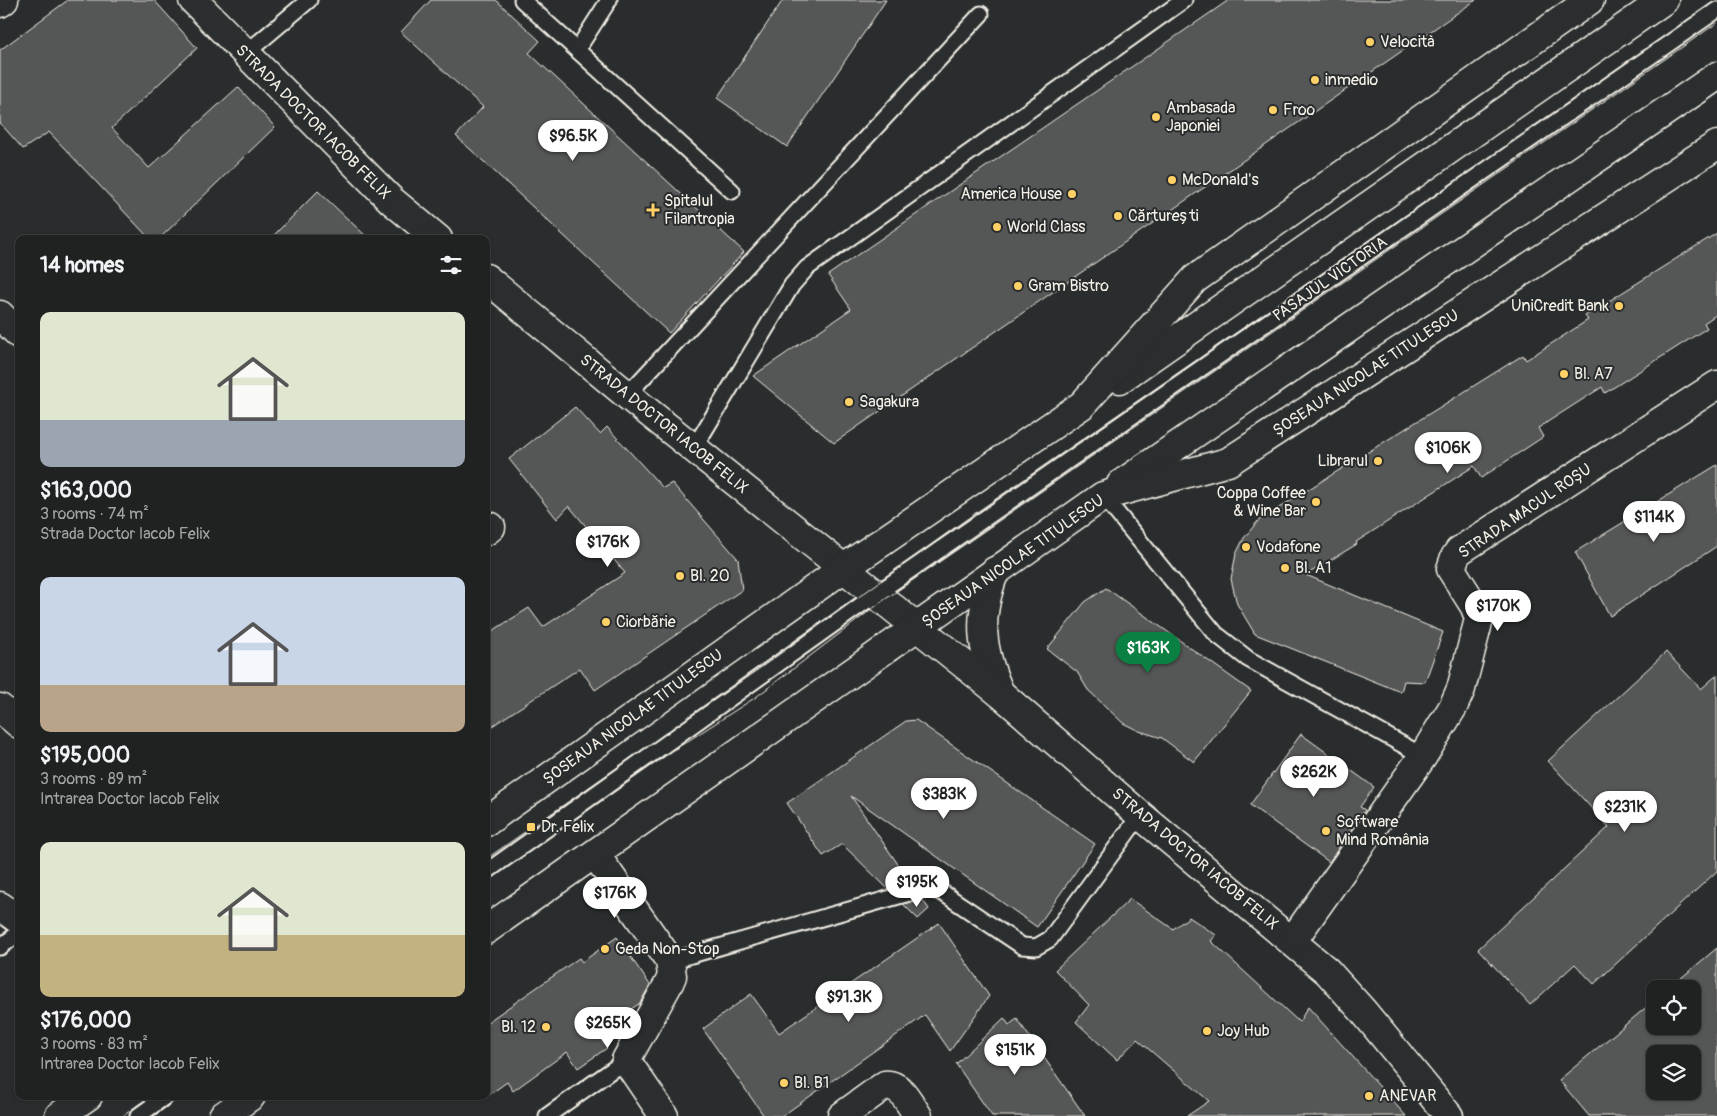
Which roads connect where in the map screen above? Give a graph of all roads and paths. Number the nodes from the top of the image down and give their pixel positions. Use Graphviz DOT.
graph roads {
  1 [pos="4,0"];
  2 [pos="193,0"];
  3 [pos="309,0"];
  4 [pos="522,0"];
  5 [pos="610,0"];
  6 [pos="1184,0"];
  7 [pos="1590,0"];
  8 [pos="1664,0"];
  9 [pos="0,3"];
  10 [pos="1717,10"];
  11 [pos="981,14"];
  12 [pos="577,50"];
  13 [pos="245,54"];
  14 [pos="1717,76"];
  15 [pos="1717,145"];
  16 [pos="732,191"];
  17 [pos="433,235"];
  18 [pos="490,281"];
  19 [pos="0,315"];
  20 [pos="15,330"];
  21 [pos="627,395"];
  22 [pos="1712,397"];
  23 [pos="1082,405"];
  24 [pos="694,448"];
  25 [pos="1103,496"];
  26 [pos="844,568"];
  27 [pos="995,571"];
  28 [pos="876,594"];
  29 [pos="917,627"];
  30 [pos="1001,694"];
  31 [pos="0,708"];
  32 [pos="15,721"];
  33 [pos="1423,756"];
  34 [pos="1140,815"];
  35 [pos="490,819"];
  36 [pos="595,854"];
  37 [pos="490,869"];
  38 [pos="0,906"];
  39 [pos="15,917"];
  40 [pos="490,927"];
  41 [pos="15,936"];
  42 [pos="1293,940"];
  43 [pos="0,947"];
  44 [pos="670,961"];
  45 [pos="626,1060"];
  46 [pos="82,1100"];
  47 [pos="160,1100"];
  48 [pos="245,1100"];
  49 [pos="552,1115"];
  50 [pos="59,1116"];
  51 [pos="138,1116"];
  52 [pos="223,1116"];
  53 [pos="664,1116"];
  54 [pos="842,1116"];
  55 [pos="918,1116"];
  56 [pos="1449,1116"];
  1 -- 9 [label="main road"];
  2 -- 13 [label="main road, STRADA DOCTOR IACOB FELIX"];
  3 -- 13 [label="lane"];
  4 -- 12 [label="lane"];
  5 -- 12 [label="lane"];
  6 -- 24 [label="lane"];
  7 -- 23 [label="main road, ȘOSEAUA NICOLAE TITULESCU"];
  8 -- 23 [label="main road"];
  10 -- 28 [label="lane, PASAJUL VICTORIA"];
  11 -- 21 [label="lane"];
  12 -- 16 [label="lane"];
  13 -- 17 [label="main road, STRADA DOCTOR IACOB FELIX"];
  14 -- 25 [label="main road"];
  15 -- 25 [label="main road, ȘOSEAUA NICOLAE TITULESCU"];
  18 -- 21 [label="main road, STRADA DOCTOR IACOB FELIX"];
  19 -- 20 [label="main road"];
  21 -- 24 [label="main road, STRADA DOCTOR IACOB FELIX"];
  22 -- 33 [label="main road, STRADA MACUL ROȘU"];
  23 -- 26 [label="main road, ȘOSEAUA NICOLAE TITULESCU"];
  24 -- 26 [label="main road, STRADA DOCTOR IACOB FELIX"];
  25 -- 27 [label="main road, ȘOSEAUA NICOLAE TITULESCU"];
  25 -- 33 [label="lane"];
  26 -- 28 [label="main road, STRADA DOCTOR IACOB FELIX"];
  26 -- 35 [label="main road, ȘOSEAUA NICOLAE TITULESCU"];
  27 -- 29 [label="main road, ȘOSEAUA NICOLAE TITULESCU"];
  27 -- 30 [label="main road"];
  28 -- 29 [label="main road, STRADA DOCTOR IACOB FELIX"];
  28 -- 37 [label="lane"];
  29 -- 30 [label="main road, STRADA DOCTOR IACOB FELIX"];
  29 -- 36 [label="main road, ȘOSEAUA NICOLAE TITULESCU"];
  30 -- 34 [label="main road, STRADA DOCTOR IACOB FELIX"];
  31 -- 32 [label="main road"];
  33 -- 42 [label="main road, STRADA MACUL ROȘU"];
  34 -- 42 [label="main road, STRADA DOCTOR IACOB FELIX"];
  34 -- 44 [label="lane"];
  36 -- 40 [label="main road, ȘOSEAUA NICOLAE TITULESCU"];
  36 -- 44 [label="main road"];
  38 -- 39 [label="main road"];
  41 -- 43 [label="lane"];
  42 -- 56 [label="main road, STRADA DOCTOR IACOB FELIX"];
  44 -- 45 [label="main road"];
  45 -- 49 [label="lane"];
  45 -- 53 [label="main road"];
  46 -- 50 [label="main road"];
  47 -- 51 [label="lane"];
  48 -- 52 [label="main road"];
  54 -- 55 [label="main road"];
}
